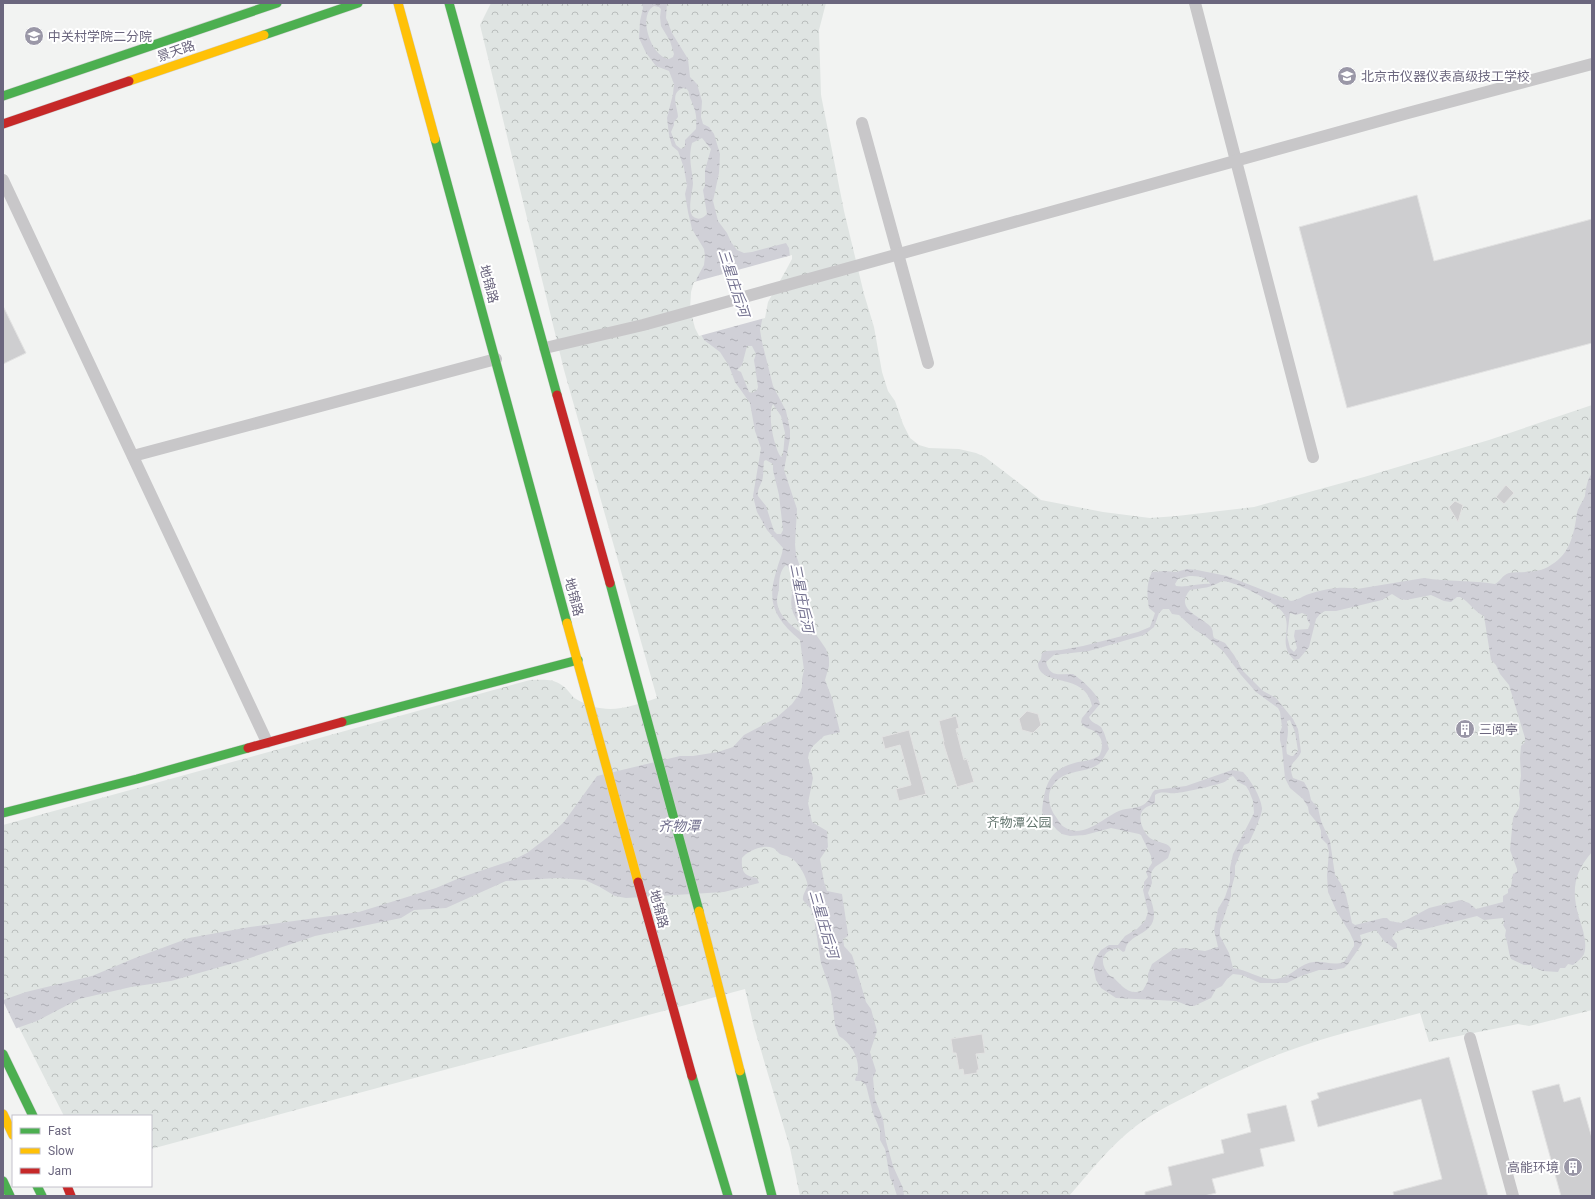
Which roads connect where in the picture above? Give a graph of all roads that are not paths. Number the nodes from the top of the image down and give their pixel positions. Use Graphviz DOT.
graph roads {
  1 [pos="277,3"];
  2 [pos="358,3"];
  3 [pos="398,3"];
  4 [pos="449,3"];
  5 [pos="1195,3"];
  6 [pos="1592,64"];
  7 [pos="3,96"];
  8 [pos="862,123"];
  9 [pos="3,124"];
  10 [pos="1236,161"];
  11 [pos="3,180"];
  12 [pos="898,254"];
  13 [pos="544,348"];
  14 [pos="496,359"];
  15 [pos="928,363"];
  16 [pos="133,456"];
  17 [pos="1313,457"];
  18 [pos="578,660"];
  19 [pos="267,742"];
  20 [pos="3,813"];
  21 [pos="1470,1038"];
  22 [pos="3,1054"];
  23 [pos="3,1114"];
  24 [pos="33,1115"];
  25 [pos="12,1133"];
  26 [pos="3,1181"];
  27 [pos="38,1187"];
  28 [pos="66,1187"];
  29 [pos="10,1196"];
  30 [pos="42,1196"];
  31 [pos="71,1196"];
  32 [pos="728,1196"];
  33 [pos="772,1196"];
  34 [pos="1513,1196"];
  1 -- 7 [label="street, 景天路"];
  2 -- 9 [label="street, 景天路"];
  3 -- 14 [label="street, 地锦路"];
  4 -- 13 [label="street"];
  5 -- 10 [label="street"];
  6 -- 10 [label="street"];
  8 -- 12 [label="street"];
  10 -- 12 [label="street"];
  10 -- 17 [label="street"];
  11 -- 16 [label="street"];
  12 -- 13 [label="street"];
  12 -- 15 [label="street"];
  13 -- 33 [label="street"];
  14 -- 16 [label="street"];
  14 -- 18 [label="street, 地锦路"];
  16 -- 19 [label="street"];
  18 -- 19 [label="street"];
  18 -- 32 [label="street, 地锦路"];
  19 -- 20 [label="street"];
  21 -- 34 [label="street"];
  22 -- 24 [label="street"];
  23 -- 25 [label="street"];
  26 -- 29 [label="street"];
  27 -- 30 [label="street"];
  28 -- 31 [label="street"];
}
